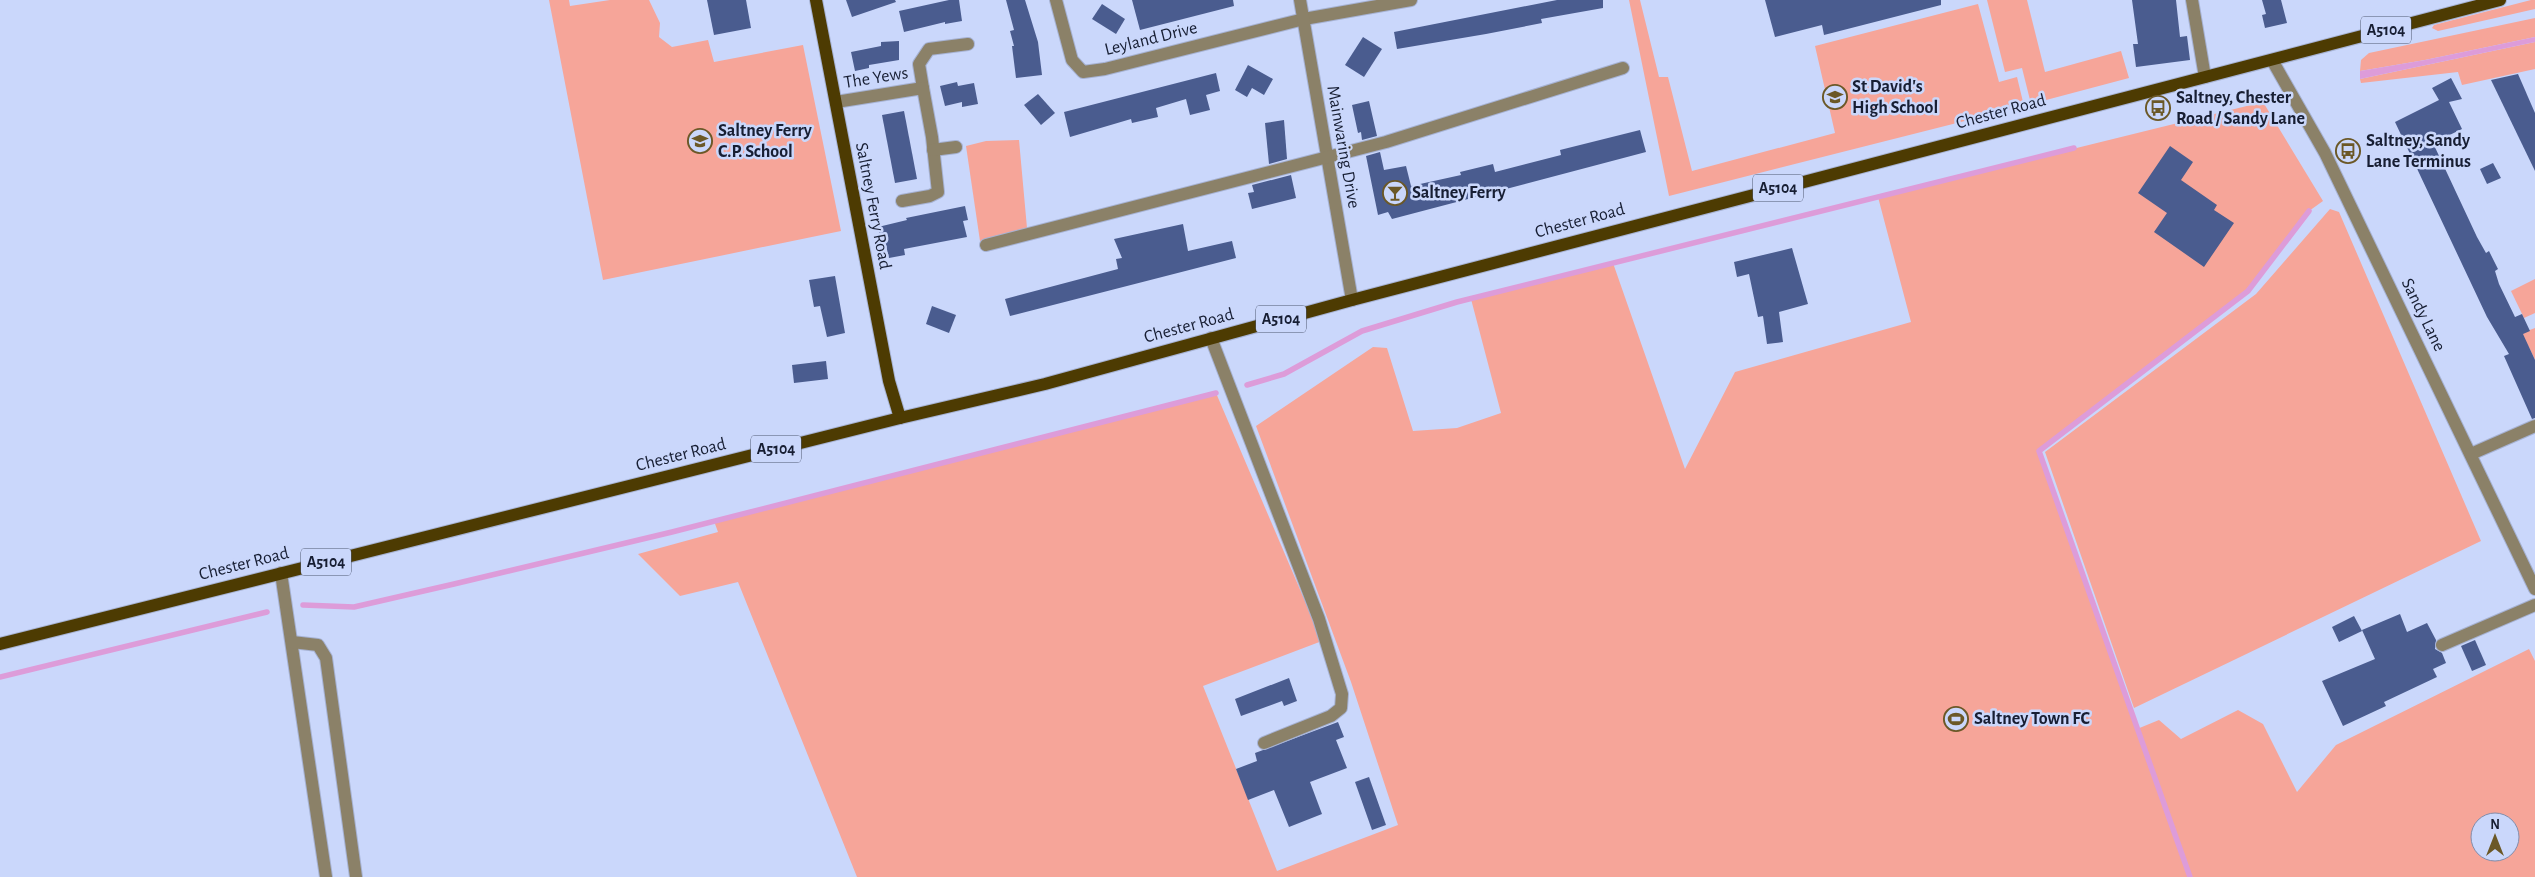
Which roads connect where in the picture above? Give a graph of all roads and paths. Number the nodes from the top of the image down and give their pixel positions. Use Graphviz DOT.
graph roads {
  1 [pos="816,0"];
  2 [pos="1056,0"];
  3 [pos="1300,0"];
  4 [pos="1411,0"];
  5 [pos="2192,0"];
  6 [pos="2500,0"];
  7 [pos="2478,3"];
  8 [pos="1304,19"];
  9 [pos="968,44"];
  10 [pos="2272,60"];
  11 [pos="1623,68"];
  12 [pos="2205,77"];
  13 [pos="923,88"];
  14 [pos="836,102"];
  15 [pos="956,147"];
  16 [pos="933,150"];
  17 [pos="1328,158"];
  18 [pos="902,201"];
  19 [pos="986,244"];
  20 [pos="1352,300"];
  21 [pos="1210,338"];
  22 [pos="900,418"];
  23 [pos="2535,426"];
  24 [pos="2471,454"];
  25 [pos="281,573"];
  26 [pos="2535,589"];
  27 [pos="2535,605"];
  28 [pos="292,642"];
  29 [pos="0,644"];
  30 [pos="2442,645"];
  31 [pos="1264,743"];
  32 [pos="326,877"];
  33 [pos="356,877"];
  1 -- 14 [label="main road, Saltney Ferry Road"];
  2 -- 8 [label="street, Leyland Drive"];
  3 -- 8 [label="street, Mainwaring Drive"];
  4 -- 8 [label="street"];
  5 -- 12 [label="street"];
  6 -- 7 [label="main road, Chester Road / A5104"];
  7 -- 10 [label="main road, Chester Road / A5104"];
  8 -- 17 [label="street, Mainwaring Drive"];
  9 -- 13 [label="street, The Yews"];
  10 -- 12 [label="main road, Chester Road / A5104"];
  10 -- 24 [label="street, Sandy Lane"];
  11 -- 17 [label="street"];
  12 -- 20 [label="main road, Chester Road / A5104"];
  13 -- 14 [label="street, The Yews"];
  13 -- 16 [label="street, The Yews"];
  14 -- 22 [label="main road, Saltney Ferry Road"];
  15 -- 16 [label="street"];
  16 -- 18 [label="street, The Yews"];
  17 -- 19 [label="street"];
  17 -- 20 [label="street, Mainwaring Drive"];
  20 -- 21 [label="main road, Chester Road / A5104"];
  21 -- 22 [label="main road, Chester Road / A5104"];
  21 -- 31 [label="street"];
  22 -- 25 [label="main road, Chester Road / A5104"];
  23 -- 24 [label="street"];
  24 -- 26 [label="street, Sandy Lane"];
  25 -- 28 [label="street"];
  25 -- 29 [label="main road, Chester Road / A5104"];
  27 -- 30 [label="street"];
  28 -- 32 [label="street"];
  28 -- 33 [label="street"];
}
